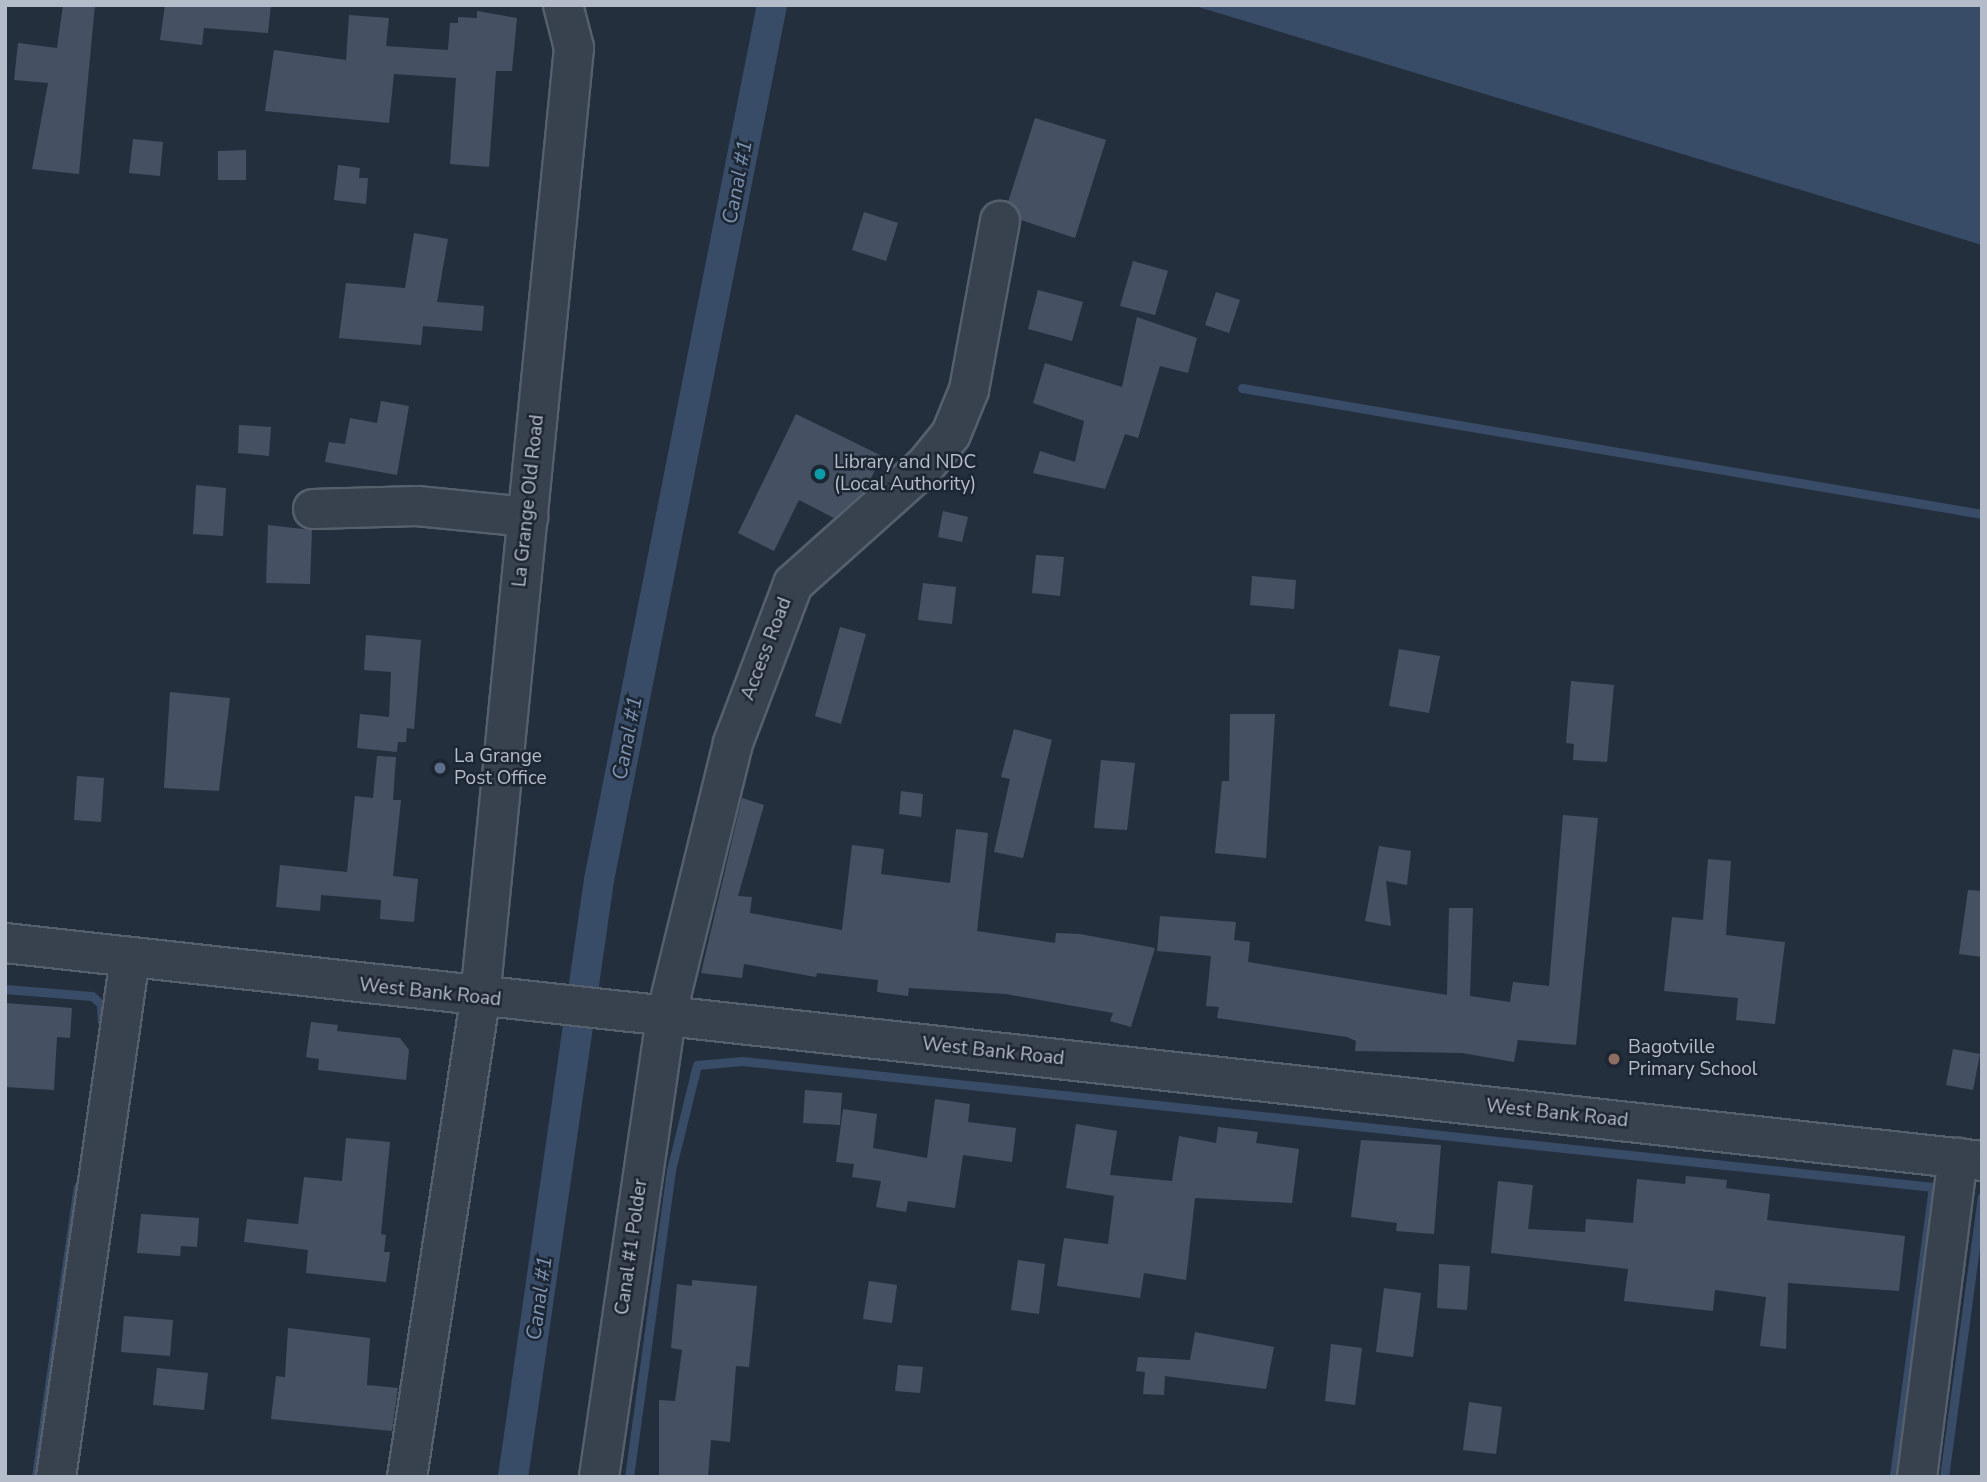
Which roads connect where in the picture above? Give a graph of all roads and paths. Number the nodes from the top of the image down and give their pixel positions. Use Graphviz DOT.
graph roads {
  1 [pos="563,5"];
  2 [pos="1000,221"];
  3 [pos="313,509"];
  4 [pos="528,517"];
  5 [pos="5,943"];
  6 [pos="130,958"];
  7 [pos="495,999"];
  8 [pos="647,1014"];
  9 [pos="1970,1160"];
  10 [pos="56,1477"];
  11 [pos="407,1477"];
  12 [pos="599,1477"];
  13 [pos="1917,1477"];
  1 -- 4 [label="street, La Grange Old Road"];
  2 -- 8 [label="street, Access Road"];
  3 -- 4 [label="street"];
  4 -- 7 [label="street, La Grange Old Road"];
  5 -- 6 [label="street, West Bank Road"];
  6 -- 7 [label="street, West Bank Road"];
  6 -- 10 [label="street"];
  7 -- 8 [label="street, West Bank Road"];
  7 -- 11 [label="street, La Grange Old Road"];
  8 -- 9 [label="street, West Bank Road"];
  8 -- 12 [label="street, Canal #1 Polder"];
  9 -- 13 [label="street"];
}
